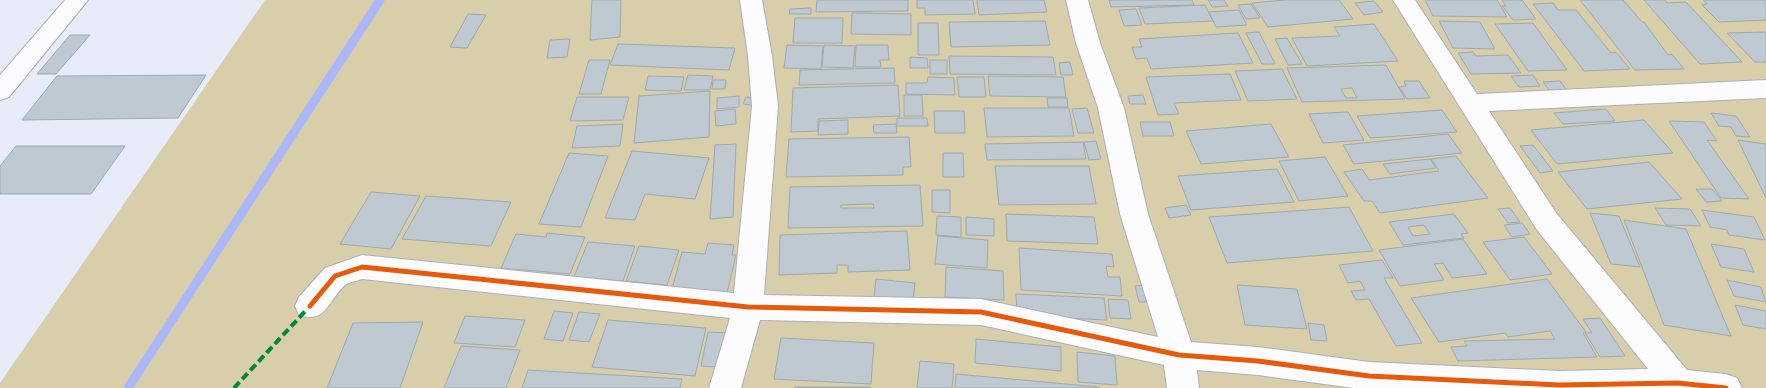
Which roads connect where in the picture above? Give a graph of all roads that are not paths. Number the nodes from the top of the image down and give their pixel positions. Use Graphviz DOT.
graph roads {
  1 [pos="77,0"];
  2 [pos="751,0"];
  3 [pos="1077,0"];
  4 [pos="1404,0"];
  5 [pos="1766,89"];
  6 [pos="0,91"];
  7 [pos="1469,103"];
  8 [pos="310,306"];
  9 [pos="748,306"];
  10 [pos="1179,356"];
  11 [pos="1678,383"];
  12 [pos="725,388"];
  13 [pos="1182,388"];
  14 [pos="1726,388"];
  1 -- 6 [label="street"];
  2 -- 9 [label="street"];
  3 -- 10 [label="street"];
  4 -- 7 [label="street"];
  5 -- 7 [label="street"];
  7 -- 11 [label="street"];
  8 -- 9 [label="street"];
  9 -- 10 [label="street"];
  9 -- 12 [label="street"];
  10 -- 11 [label="street"];
  10 -- 13 [label="street"];
  11 -- 14 [label="street"];
}
